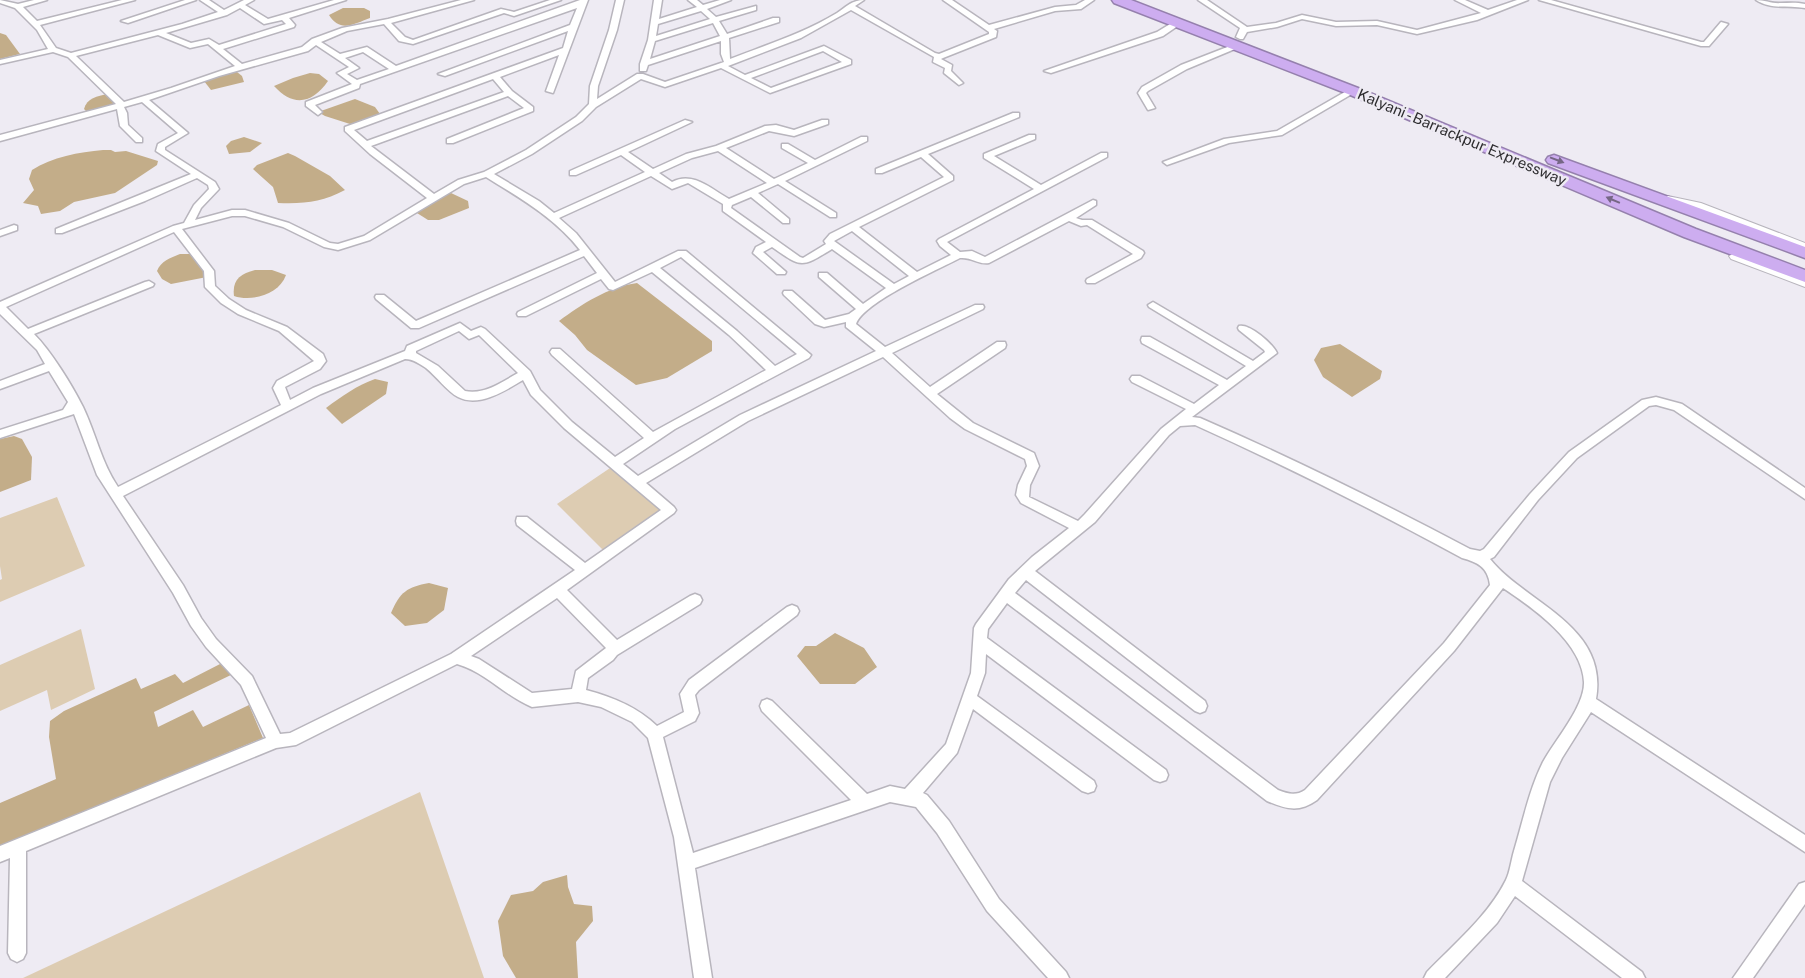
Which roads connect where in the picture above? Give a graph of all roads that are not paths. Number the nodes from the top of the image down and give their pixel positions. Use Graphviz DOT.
graph roads {
  1 [pos="43,0"];
  2 [pos="131,0"];
  3 [pos="192,0"];
  4 [pos="204,0"];
  5 [pos="250,0"];
  6 [pos="342,0"];
  7 [pos="470,0"];
  8 [pos="557,0"];
  9 [pos="620,0"];
  10 [pos="667,0"];
  11 [pos="692,0"];
  12 [pos="727,0"];
  13 [pos="860,0"];
  14 [pos="947,0"];
  15 [pos="1090,0"];
  16 [pos="1119,0"];
  17 [pos="1135,0"];
  18 [pos="1202,0"];
  19 [pos="1459,0"];
  20 [pos="1524,0"];
  21 [pos="1543,0"];
  22 [pos="1760,0"];
  23 [pos="0,1"];
  24 [pos="584,1"];
  25 [pos="658,2"];
  26 [pos="240,5"];
  27 [pos="18,6"];
  28 [pos="1805,6"];
  29 [pos="851,7"];
  30 [pos="703,8"];
  31 [pos="753,8"];
  32 [pos="224,13"];
  33 [pos="1488,13"];
  34 [pos="284,17"];
  35 [pos="714,20"];
  36 [pos="776,20"];
  37 [pos="388,21"];
  38 [pos="655,23"];
  39 [pos="1178,23"];
  40 [pos="35,24"];
  41 [pos="1724,24"];
  42 [pos="574,26"];
  43 [pos="988,28"];
  44 [pos="141,30"];
  45 [pos="159,33"];
  46 [pos="725,38"];
  47 [pos="1237,39"];
  48 [pos="652,40"];
  49 [pos="315,41"];
  50 [pos="218,48"];
  51 [pos="54,50"];
  52 [pos="565,50"];
  53 [pos="71,55"];
  54 [pos="940,56"];
  55 [pos="340,57"];
  56 [pos="0,62"];
  57 [pos="644,64"];
  58 [pos="725,64"];
  59 [pos="241,67"];
  60 [pos="394,68"];
  61 [pos="1048,71"];
  62 [pos="442,74"];
  63 [pos="494,76"];
  64 [pos="640,76"];
  65 [pos="746,78"];
  66 [pos="356,83"];
  67 [pos="959,83"];
  68 [pos="550,91"];
  69 [pos="1353,91"];
  70 [pos="509,93"];
  71 [pos="143,98"];
  72 [pos="593,105"];
  73 [pos="121,106"];
  74 [pos="1151,108"];
  75 [pos="318,112"];
  76 [pos="1016,115"];
  77 [pos="688,122"];
  78 [pos="825,122"];
  79 [pos="1032,137"];
  80 [pos="0,138"];
  81 [pos="864,139"];
  82 [pos="139,140"];
  83 [pos="450,141"];
  84 [pos="365,145"];
  85 [pos="785,146"];
  86 [pos="720,148"];
  87 [pos="623,151"];
  88 [pos="922,153"];
  89 [pos="1104,155"];
  90 [pos="1167,162"];
  91 [pos="814,163"];
  92 [pos="879,172"];
  93 [pos="573,173"];
  94 [pos="487,174"];
  95 [pos="653,174"];
  96 [pos="196,175"];
  97 [pos="776,182"];
  98 [pos="1038,188"];
  99 [pos="752,193"];
  100 [pos="1648,195"];
  101 [pos="433,198"];
  102 [pos="728,203"];
  103 [pos="1093,203"];
  104 [pos="1644,214"];
  105 [pos="833,215"];
  106 [pos="553,217"];
  107 [pos="1069,218"];
  108 [pos="786,221"];
  109 [pos="188,224"];
  110 [pos="853,226"];
  111 [pos="14,228"];
  112 [pos="176,228"];
  113 [pos="59,231"];
  114 [pos="0,233"];
  115 [pos="774,243"];
  116 [pos="832,245"];
  117 [pos="1805,248"];
  118 [pos="586,251"];
  119 [pos="1805,253"];
  120 [pos="958,255"];
  121 [pos="653,268"];
  122 [pos="781,272"];
  123 [pos="603,274"];
  124 [pos="823,275"];
  125 [pos="1805,276"];
  126 [pos="917,277"];
  127 [pos="1091,281"];
  128 [pos="1805,283"];
  129 [pos="149,284"];
  130 [pos="894,289"];
  131 [pos="788,293"];
  132 [pos="380,297"];
  133 [pos="1152,305"];
  134 [pos="0,307"];
  135 [pos="980,307"];
  136 [pos="863,309"];
  137 [pos="444,314"];
  138 [pos="522,314"];
  139 [pos="852,317"];
  140 [pos="1242,328"];
  141 [pos="456,329"];
  142 [pos="27,333"];
  143 [pos="1146,340"];
  144 [pos="1001,345"];
  145 [pos="556,352"];
  146 [pos="884,352"];
  147 [pos="410,354"];
  148 [pos="52,366"];
  149 [pos="1254,366"];
  150 [pos="774,371"];
  151 [pos="526,374"];
  152 [pos="1136,379"];
  153 [pos="0,385"];
  154 [pos="1228,385"];
  155 [pos="930,393"];
  156 [pos="74,402"];
  157 [pos="287,406"];
  158 [pos="1195,409"];
  159 [pos="1177,422"];
  160 [pos="0,434"];
  161 [pos="652,438"];
  162 [pos="614,464"];
  163 [pos="638,482"];
  164 [pos="116,494"];
  165 [pos="1805,494"];
  166 [pos="522,522"];
  167 [pos="1078,527"];
  168 [pos="1481,556"];
  169 [pos="584,570"];
  170 [pos="1026,572"];
  171 [pos="1496,576"];
  172 [pos="558,590"];
  173 [pos="1006,594"];
  174 [pos="695,600"];
  175 [pos="792,611"];
  176 [pos="980,641"];
  177 [pos="613,650"];
  178 [pos="456,658"];
  179 [pos="578,695"];
  180 [pos="970,698"];
  181 [pos="1589,702"];
  182 [pos="768,706"];
  183 [pos="1200,706"];
  184 [pos="656,734"];
  185 [pos="276,741"];
  186 [pos="1160,776"];
  187 [pos="1088,786"];
  188 [pos="908,798"];
  189 [pos="864,802"];
  190 [pos="1805,844"];
  191 [pos="18,846"];
  192 [pos="0,854"];
  193 [pos="686,863"];
  194 [pos="1513,884"];
  195 [pos="1805,890"];
  196 [pos="18,953"];
  197 [pos="703,978"];
  198 [pos="1060,978"];
  199 [pos="1433,978"];
  200 [pos="1636,978"];
  201 [pos="1742,978"];
  1 -- 27 [label="street"];
  2 -- 40 [label="street"];
  3 -- 44 [label="street"];
  4 -- 32 [label="street"];
  5 -- 26 [label="street"];
  6 -- 34 [label="street"];
  7 -- 37 [label="street"];
  8 -- 37 [label="street"];
  9 -- 72 [label="street"];
  10 -- 25 [label="street"];
  11 -- 30 [label="street"];
  12 -- 30 [label="street"];
  13 -- 29 [label="street"];
  14 -- 43 [label="street"];
  15 -- 43 [label="street"];
  16 -- 39 [label="highway, Kalyani - Barrackpur Expressway"];
  17 -- 47 [label="highway"];
  18 -- 47 [label="street"];
  19 -- 33 [label="street"];
  20 -- 33 [label="street"];
  21 -- 41 [label="street"];
  22 -- 28 [label="street"];
  23 -- 27 [label="street"];
  24 -- 42 [label="street"];
  24 -- 60 [label="street"];
  25 -- 38 [label="street"];
  26 -- 32 [label="street"];
  26 -- 34 [label="street"];
  27 -- 40 [label="street"];
  29 -- 54 [label="street"];
  29 -- 58 [label="street"];
  30 -- 35 [label="street"];
  30 -- 38 [label="street"];
  31 -- 35 [label="street"];
  32 -- 45 [label="street"];
  33 -- 47 [label="street"];
  34 -- 50 [label="street"];
  35 -- 46 [label="street"];
  35 -- 48 [label="street"];
  36 -- 46 [label="street"];
  37 -- 49 [label="street"];
  38 -- 48 [label="street"];
  39 -- 47 [label="highway, Kalyani - Barrackpur Expressway"];
  39 -- 61 [label="street"];
  40 -- 51 [label="street"];
  42 -- 52 [label="street"];
  42 -- 62 [label="street"];
  43 -- 54 [label="street"];
  44 -- 45 [label="street"];
  44 -- 53 [label="street"];
  45 -- 50 [label="street"];
  46 -- 57 [label="street"];
  46 -- 58 [label="street"];
  47 -- 69 [label="highway, Kalyani - Barrackpur Expressway"];
  47 -- 74 [label="street"];
  47 -- 100 [label="highway, one-way"];
  48 -- 57 [label="street"];
  49 -- 55 [label="street"];
  49 -- 59 [label="street"];
  50 -- 59 [label="street"];
  51 -- 53 [label="street"];
  51 -- 56 [label="street"];
  52 -- 63 [label="street"];
  52 -- 68 [label="street"];
  53 -- 73 [label="street"];
  54 -- 67 [label="street"];
  55 -- 60 [label="street"];
  55 -- 66 [label="street"];
  57 -- 64 [label="street"];
  58 -- 64 [label="street"];
  58 -- 65 [label="street"];
  59 -- 71 [label="street"];
  60 -- 66 [label="street"];
  63 -- 70 [label="street"];
  63 -- 84 [label="street"];
  64 -- 72 [label="street"];
  65 -- 65 [label="street"];
  66 -- 75 [label="street"];
  69 -- 90 [label="street"];
  104 -- 69 [label="highway, Kalyani - Barrackpur Expressway, one-way"];
  70 -- 83 [label="street"];
  70 -- 84 [label="street"];
  71 -- 73 [label="street"];
  71 -- 96 [label="street"];
  72 -- 94 [label="street"];
  73 -- 80 [label="street"];
  73 -- 82 [label="street"];
  76 -- 88 [label="street"];
  77 -- 87 [label="street"];
  78 -- 86 [label="street"];
  79 -- 98 [label="street"];
  81 -- 91 [label="street"];
  84 -- 101 [label="street"];
  85 -- 91 [label="street"];
  86 -- 95 [label="street"];
  86 -- 97 [label="street"];
  87 -- 93 [label="street"];
  87 -- 95 [label="street"];
  88 -- 92 [label="street"];
  88 -- 110 [label="street"];
  89 -- 98 [label="street"];
  91 -- 97 [label="street"];
  94 -- 101 [label="street"];
  94 -- 106 [label="street"];
  95 -- 102 [label="street"];
  95 -- 106 [label="street"];
  96 -- 109 [label="street"];
  96 -- 113 [label="street"];
  97 -- 99 [label="street"];
  97 -- 105 [label="street"];
  98 -- 120 [label="street"];
  99 -- 102 [label="street"];
  99 -- 108 [label="street"];
  100 -- 117 [label="street"];
  100 -- 119 [label="highway"];
  101 -- 109 [label="street"];
  102 -- 115 [label="street"];
  103 -- 107 [label="street"];
  104 -- 125 [label="highway, Kalyani - Barrackpur Expressway"];
  104 -- 128 [label="street"];
  106 -- 118 [label="street"];
  107 -- 120 [label="street"];
  107 -- 127 [label="street"];
  109 -- 112 [label="street"];
  110 -- 116 [label="street"];
  110 -- 126 [label="street"];
  111 -- 114 [label="street"];
  112 -- 134 [label="street"];
  112 -- 157 [label="street"];
  115 -- 116 [label="street"];
  115 -- 122 [label="street"];
  116 -- 130 [label="street"];
  118 -- 123 [label="street"];
  118 -- 137 [label="street"];
  120 -- 126 [label="street"];
  121 -- 123 [label="street"];
  121 -- 150 [label="street"];
  121 -- 150 [label="street"];
  123 -- 138 [label="street"];
  124 -- 136 [label="street"];
  126 -- 130 [label="street"];
  129 -- 142 [label="street"];
  130 -- 136 [label="street"];
  131 -- 139 [label="street"];
  132 -- 137 [label="street"];
  133 -- 149 [label="street"];
  134 -- 142 [label="street"];
  135 -- 146 [label="street"];
  136 -- 139 [label="street"];
  137 -- 141 [label="street"];
  139 -- 146 [label="street"];
  140 -- 149 [label="street"];
  141 -- 147 [label="street"];
  141 -- 151 [label="street"];
  142 -- 148 [label="street"];
  143 -- 154 [label="street"];
  144 -- 155 [label="street"];
  145 -- 161 [label="street"];
  146 -- 155 [label="street"];
  146 -- 163 [label="street"];
  147 -- 151 [label="street"];
  147 -- 157 [label="street"];
  148 -- 153 [label="street"];
  148 -- 156 [label="street"];
  149 -- 154 [label="street"];
  150 -- 161 [label="street"];
  151 -- 162 [label="street"];
  152 -- 158 [label="street"];
  154 -- 158 [label="street"];
  155 -- 167 [label="street"];
  156 -- 160 [label="street"];
  156 -- 164 [label="street"];
  157 -- 164 [label="street"];
  158 -- 159 [label="street"];
  159 -- 167 [label="street"];
  159 -- 168 [label="street"];
  161 -- 162 [label="street"];
  162 -- 163 [label="street"];
  163 -- 169 [label="street"];
  164 -- 185 [label="street"];
  165 -- 168 [label="street"];
  166 -- 169 [label="street"];
  167 -- 170 [label="street"];
  168 -- 171 [label="street"];
  169 -- 172 [label="street"];
  170 -- 173 [label="street"];
  170 -- 183 [label="street"];
  171 -- 173 [label="street"];
  171 -- 181 [label="street"];
  172 -- 177 [label="street"];
  172 -- 178 [label="street"];
  173 -- 176 [label="street"];
  174 -- 177 [label="street"];
  175 -- 184 [label="street"];
  176 -- 180 [label="street"];
  176 -- 186 [label="street"];
  177 -- 179 [label="street"];
  178 -- 179 [label="street"];
  178 -- 185 [label="street"];
  179 -- 184 [label="street"];
  180 -- 187 [label="street"];
  180 -- 188 [label="street"];
  181 -- 190 [label="street"];
  181 -- 194 [label="street"];
  182 -- 189 [label="street"];
  184 -- 193 [label="street"];
  185 -- 191 [label="street"];
  188 -- 189 [label="street"];
  188 -- 198 [label="street"];
  189 -- 193 [label="street"];
  191 -- 192 [label="street"];
  191 -- 196 [label="street"];
  193 -- 197 [label="street"];
  194 -- 199 [label="street"];
  194 -- 200 [label="street"];
  195 -- 201 [label="street"];
}
